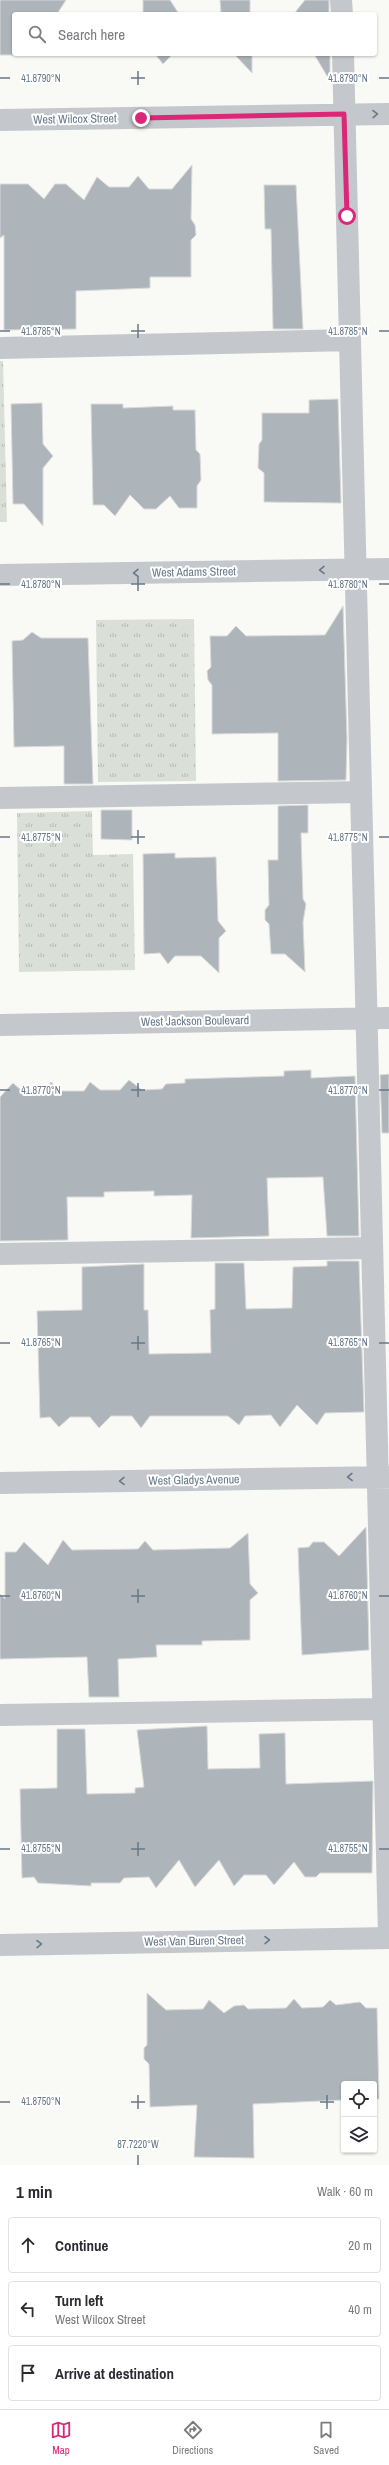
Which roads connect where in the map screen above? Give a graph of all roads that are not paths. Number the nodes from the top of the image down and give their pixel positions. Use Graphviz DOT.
graph roads {
  1 [pos="341,0"];
  2 [pos="342,12"];
  3 [pos="343,56"];
  4 [pos="344,114"];
  5 [pos="389,114"];
  6 [pos="0,120"];
  7 [pos="350,340"];
  8 [pos="0,348"];
  9 [pos="389,569"];
  10 [pos="355,570"];
  11 [pos="0,575"];
  12 [pos="361,792"];
  13 [pos="0,798"];
  14 [pos="389,1018"];
  15 [pos="367,1019"];
  16 [pos="0,1024"];
  17 [pos="372,1248"];
  18 [pos="0,1254"];
  19 [pos="383,1477"];
  20 [pos="0,1483"];
  21 [pos="383,1709"];
  22 [pos="0,1715"];
  23 [pos="389,1937"];
  24 [pos="0,1945"];
  1 -- 2 [label="street"];
  3 -- 4 [label="street"];
  4 -- 5 [label="street, West Wilcox Street, one-way"];
  4 -- 6 [label="street, West Wilcox Street"];
  4 -- 7 [label="street"];
  7 -- 8 [label="street"];
  7 -- 10 [label="street"];
  9 -- 10 [label="street, West Adams Street"];
  10 -- 11 [label="street, West Adams Street, one-way"];
  10 -- 12 [label="street"];
  12 -- 13 [label="street"];
  12 -- 15 [label="street"];
  14 -- 15 [label="street, West Jackson Boulevard"];
  15 -- 16 [label="street, West Jackson Boulevard"];
  15 -- 17 [label="street"];
  17 -- 18 [label="street"];
  17 -- 19 [label="street"];
  19 -- 20 [label="street, West Gladys Avenue, one-way"];
  19 -- 21 [label="street"];
  21 -- 22 [label="street"];
  21 -- 23 [label="street"];
  24 -- 23 [label="street, West Van Buren Street, one-way"];
}
